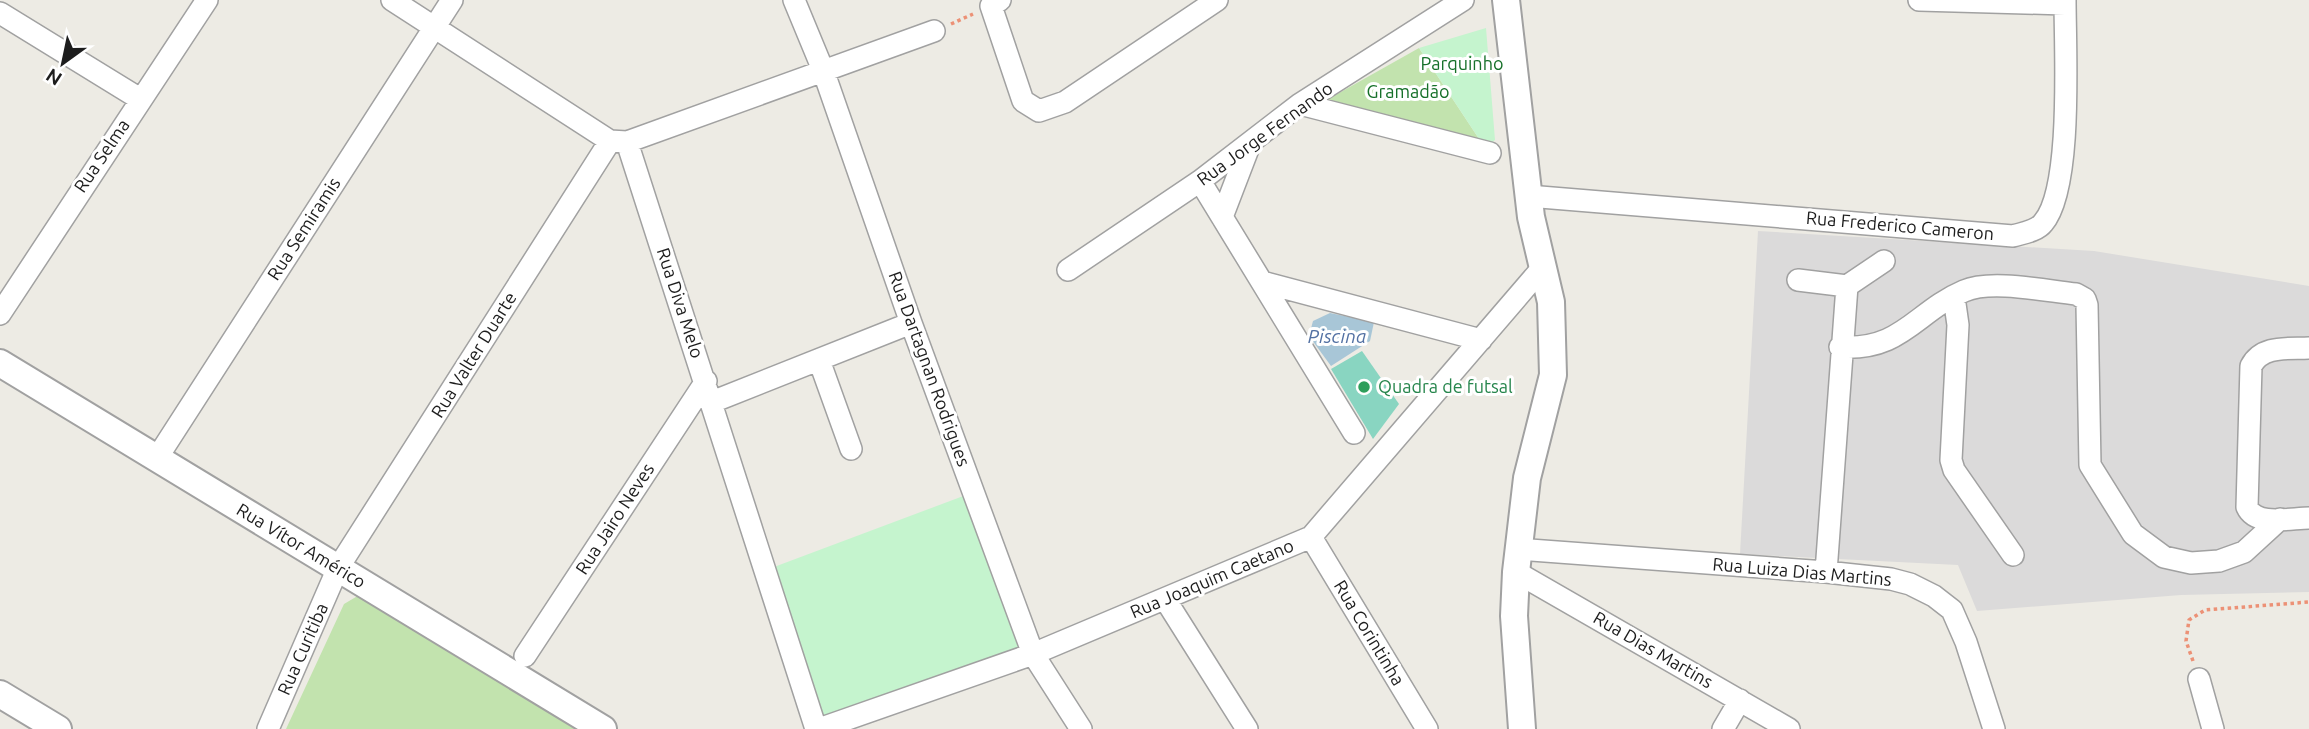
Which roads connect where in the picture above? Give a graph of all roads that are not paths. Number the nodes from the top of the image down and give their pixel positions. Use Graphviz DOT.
graph roads {
  1 [pos="207,0"];
  2 [pos="392,0"];
  3 [pos="452,0"];
  4 [pos="794,0"];
  5 [pos="1217,0"];
  6 [pos="1463,0"];
  7 [pos="1506,0"];
  8 [pos="1919,0"];
  9 [pos="2065,2"];
  10 [pos="995,3"];
  11 [pos="0,13"];
  12 [pos="435,25"];
  13 [pos="933,32"];
  14 [pos="823,70"];
  15 [pos="140,99"];
  16 [pos="1300,104"];
  17 [pos="618,141"];
  18 [pos="1251,142"];
  19 [pos="1490,153"];
  20 [pos="1200,181"];
  21 [pos="1528,196"];
  22 [pos="1222,217"];
  23 [pos="1884,261"];
  24 [pos="1543,267"];
  25 [pos="1068,271"];
  26 [pos="1798,280"];
  27 [pos="1262,282"];
  28 [pos="1847,286"];
  29 [pos="1954,297"];
  30 [pos="0,314"];
  31 [pos="911,323"];
  32 [pos="1481,341"];
  33 [pos="1840,347"];
  34 [pos="2309,348"];
  35 [pos="819,360"];
  36 [pos="0,363"];
  37 [pos="706,381"];
  38 [pos="712,402"];
  39 [pos="1354,433"];
  40 [pos="851,449"];
  41 [pos="157,458"];
  42 [pos="2309,518"];
  43 [pos="2280,519"];
  44 [pos="1311,537"];
  45 [pos="2013,555"];
  46 [pos="1517,561"];
  47 [pos="338,568"];
  48 [pos="1826,572"];
  49 [pos="1165,599"];
  50 [pos="1032,654"];
  51 [pos="525,656"];
  52 [pos="2199,679"];
  53 [pos="0,694"];
  54 [pos="1740,700"];
  55 [pos="58,729"];
  56 [pos="268,729"];
  57 [pos="603,729"];
  58 [pos="817,729"];
  59 [pos="1081,729"];
  60 [pos="1247,729"];
  61 [pos="1427,729"];
  62 [pos="1522,729"];
  63 [pos="1723,729"];
  64 [pos="1789,729"];
  65 [pos="1994,729"];
  66 [pos="2213,729"];
  1 -- 15 [label="street, Rua Selma"];
  2 -- 12 [label="street"];
  3 -- 12 [label="street, Rua Semiramis"];
  4 -- 14 [label="street, Rua Dartagnan Rodrigues"];
  5 -- 10 [label="street"];
  6 -- 16 [label="street, Rua Jorge Fernando"];
  7 -- 21 [label="street"];
  8 -- 9 [label="street"];
  9 -- 21 [label="street, Rua Frederico Cameron"];
  11 -- 15 [label="street"];
  12 -- 17 [label="street"];
  12 -- 41 [label="street, Rua Semiramis"];
  13 -- 14 [label="street"];
  14 -- 17 [label="street"];
  14 -- 31 [label="street, Rua Dartagnan Rodrigues"];
  15 -- 30 [label="street, Rua Selma"];
  16 -- 18 [label="street, Rua Jorge Fernando"];
  16 -- 19 [label="street"];
  17 -- 37 [label="street, Rua Diva Melo"];
  17 -- 47 [label="street, Rua Valter Duarte"];
  18 -- 20 [label="street, Rua Jorge Fernando"];
  18 -- 22 [label="street"];
  20 -- 22 [label="street"];
  20 -- 25 [label="street, Rua Jorge Fernando"];
  21 -- 24 [label="street"];
  22 -- 27 [label="street"];
  23 -- 28 [label="street"];
  24 -- 32 [label="street, Rua Joaquim Caetano"];
  24 -- 46 [label="street"];
  26 -- 28 [label="street"];
  27 -- 32 [label="street"];
  27 -- 39 [label="street"];
  28 -- 33 [label="street"];
  29 -- 33 [label="street"];
  29 -- 43 [label="street"];
  29 -- 45 [label="street"];
  31 -- 35 [label="street"];
  31 -- 50 [label="street, Rua Dartagnan Rodrigues"];
  32 -- 44 [label="street, Rua Joaquim Caetano"];
  33 -- 48 [label="street"];
  34 -- 43 [label="street"];
  35 -- 38 [label="street"];
  35 -- 40 [label="street"];
  36 -- 41 [label="street, Rua Vítor Américo"];
  37 -- 38 [label="street, Rua Diva Melo"];
  37 -- 51 [label="street, Rua Jairo Neves"];
  38 -- 58 [label="street, Rua Diva Melo"];
  41 -- 47 [label="street, Rua Vítor Américo"];
  42 -- 43 [label="street"];
  44 -- 49 [label="street, Rua Joaquim Caetano"];
  44 -- 61 [label="street, Rua Corintinha"];
  46 -- 48 [label="street, Rua Luiza Dias Martins"];
  46 -- 54 [label="street, Rua Dias Martins"];
  46 -- 62 [label="street"];
  47 -- 56 [label="street, Rua Curitiba"];
  47 -- 57 [label="street, Rua Vítor Américo"];
  48 -- 65 [label="street, Rua Luiza Dias Martins"];
  49 -- 50 [label="street, Rua Joaquim Caetano"];
  49 -- 60 [label="street"];
  50 -- 58 [label="street, Rua Joaquim Caetano"];
  50 -- 59 [label="street, Rua Dartagnan Rodrigues"];
  52 -- 66 [label="street"];
  53 -- 55 [label="street"];
  54 -- 63 [label="street"];
  54 -- 64 [label="street, Rua Dias Martins"];
}
